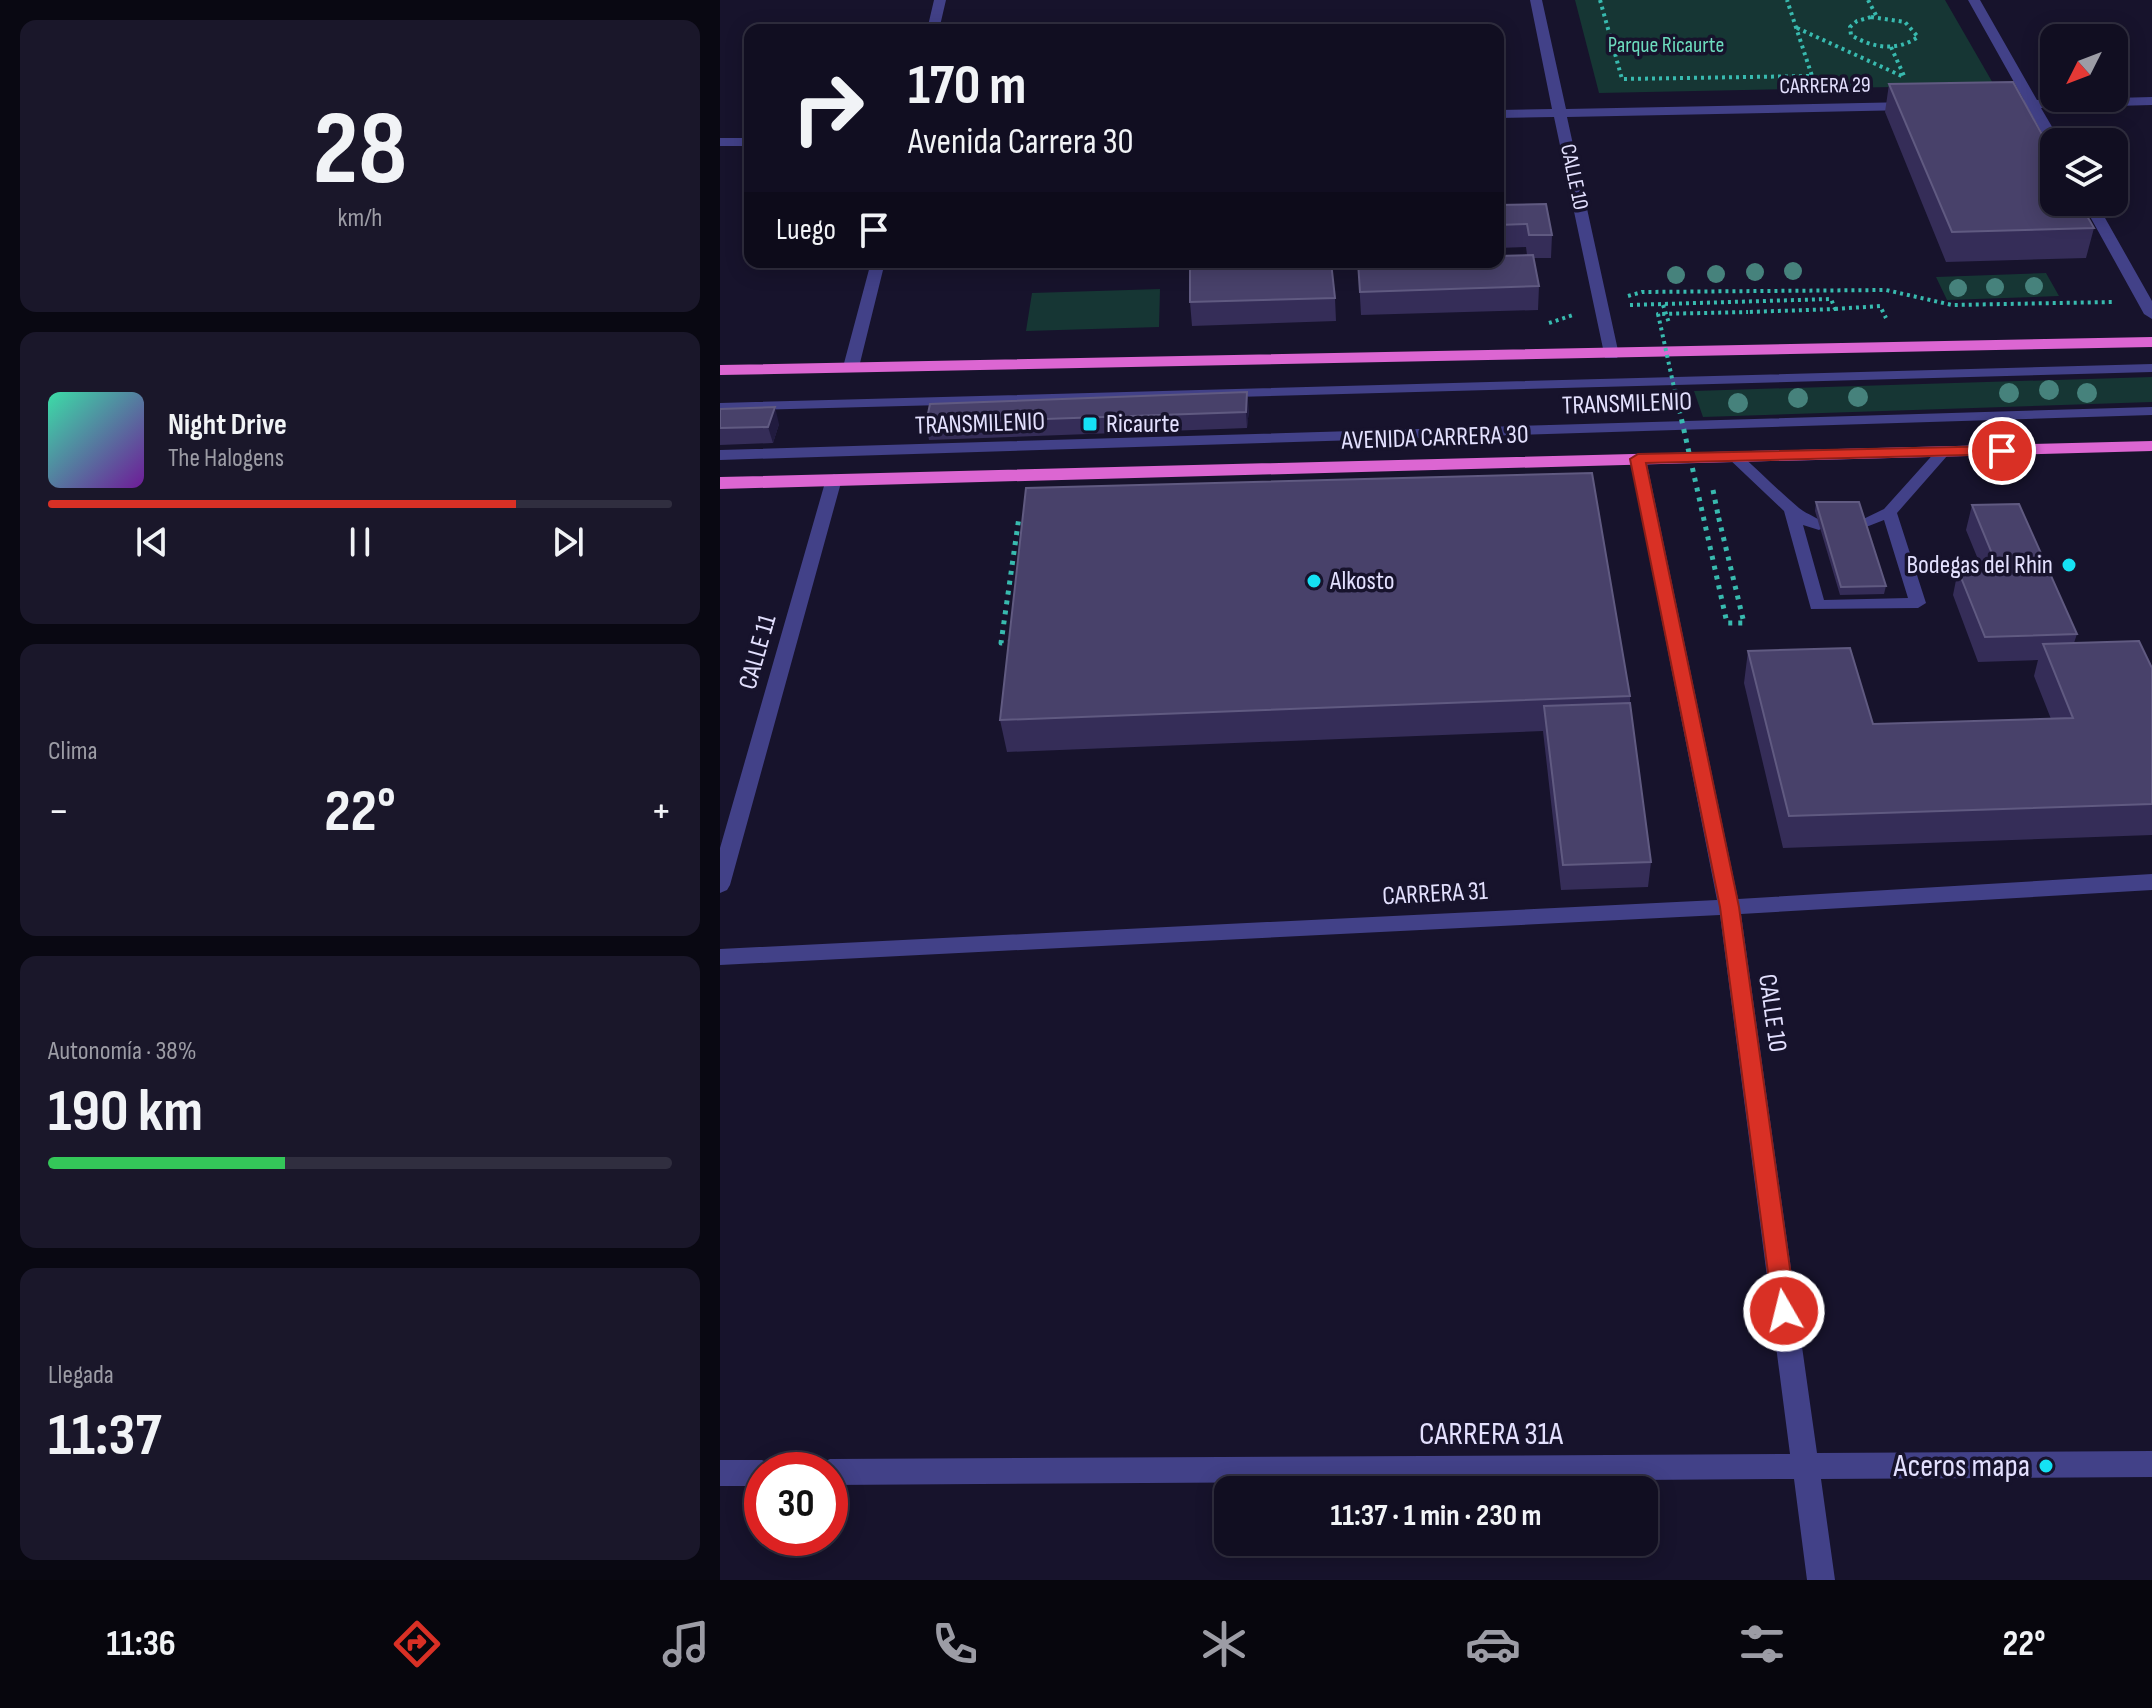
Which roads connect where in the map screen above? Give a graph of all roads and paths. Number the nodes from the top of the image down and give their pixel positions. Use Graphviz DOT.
graph roads {
  1 [pos="940,0"];
  2 [pos="1536,0"];
  3 [pos="1600,0"];
  4 [pos="1787,0"];
  5 [pos="1868,0"];
  6 [pos="1974,0"];
  7 [pos="1877,17"];
  8 [pos="934,24"];
  9 [pos="1796,28"];
  10 [pos="1890,47"];
  11 [pos="1905,78"];
  12 [pos="1910,87"];
  13 [pos="2152,101"];
  14 [pos="2032,104"];
  15 [pos="1982,105"];
  16 [pos="1919,106"];
  17 [pos="1560,112"];
  18 [pos="1504,114"];
  19 [pos="2046,128"];
  20 [pos="720,142"];
  21 [pos="744,142"];
  22 [pos="2097,216"];
  23 [pos="876,268"];
  24 [pos="1665,304"];
  25 [pos="1601,305"];
  26 [pos="2148,308"];
  27 [pos="1835,309"];
  28 [pos="1887,319"];
  29 [pos="1546,324"];
  30 [pos="2152,342"];
  31 [pos="1611,355"];
  32 [pos="851,367"];
  33 [pos="2152,368"];
  34 [pos="720,370"];
  35 [pos="720,407"];
  36 [pos="2152,411"];
  37 [pos="2152,446"];
  38 [pos="1942,453"];
  39 [pos="720,455"];
  40 [pos="1735,457"];
  41 [pos="1638,459"];
  42 [pos="834,479"];
  43 [pos="720,483"];
  44 [pos="1713,490"];
  45 [pos="1791,509"];
  46 [pos="1889,512"];
  47 [pos="1019,517"];
  48 [pos="1861,524"];
  49 [pos="1819,525"];
  50 [pos="1018,642"];
  51 [pos="2152,882"];
  52 [pos="720,885"];
  53 [pos="1729,907"];
  54 [pos="720,957"];
  55 [pos="2152,1464"];
  56 [pos="1806,1466"];
  57 [pos="848,1472"];
  58 [pos="720,1473"];
  59 [pos="744,1473"];
  60 [pos="1821,1580"];
  1 -- 8 [label="street"];
  2 -- 17 [label="street, CALLE 10"];
  3 -- 9 [label="path"];
  4 -- 9 [label="path"];
  5 -- 7 [label="path"];
  6 -- 14 [label="street"];
  7 -- 10 [label="path"];
  7 -- 10 [label="path"];
  9 -- 11 [label="path"];
  10 -- 11 [label="path"];
  11 -- 12 [label="path"];
  13 -- 14 [label="street"];
  14 -- 15 [label="street"];
  14 -- 19 [label="street"];
  16 -- 17 [label="street, CARRERA 29"];
  17 -- 18 [label="street, CARRERA 29"];
  17 -- 25 [label="street, CALLE 10"];
  20 -- 21 [label="street"];
  22 -- 26 [label="street"];
  23 -- 32 [label="street"];
  24 -- 27 [label="path"];
  25 -- 26 [label="path"];
  25 -- 29 [label="path"];
  25 -- 31 [label="street, CALLE 10"];
  27 -- 28 [label="path"];
  27 -- 44 [label="path, bridge"];
  30 -- 31 [label="highway"];
  31 -- 32 [label="highway"];
  32 -- 34 [label="highway"];
  33 -- 35 [label="lane, TRANSMILENIO"];
  36 -- 39 [label="lane, TRANSMILENIO"];
  37 -- 38 [label="highway, AVENIDA CARRERA 30"];
  38 -- 40 [label="highway, AVENIDA CARRERA 30"];
  38 -- 46 [label="lane"];
  40 -- 41 [label="highway, AVENIDA CARRERA 30"];
  40 -- 45 [label="lane"];
  41 -- 42 [label="highway, AVENIDA CARRERA 30"];
  41 -- 53 [label="street, CALLE 10"];
  42 -- 43 [label="highway, AVENIDA CARRERA 30"];
  42 -- 52 [label="street, CALLE 11"];
  45 -- 46 [label="lane"];
  45 -- 49 [label="lane"];
  46 -- 48 [label="lane"];
  47 -- 50 [label="path"];
  51 -- 53 [label="street, CARRERA 31"];
  53 -- 54 [label="street, CARRERA 31"];
  53 -- 56 [label="street, CALLE 10"];
  55 -- 56 [label="street, CARRERA 31A"];
  56 -- 57 [label="street, CARRERA 31A"];
  56 -- 60 [label="street, CALLE 10"];
  58 -- 59 [label="street"];
}
